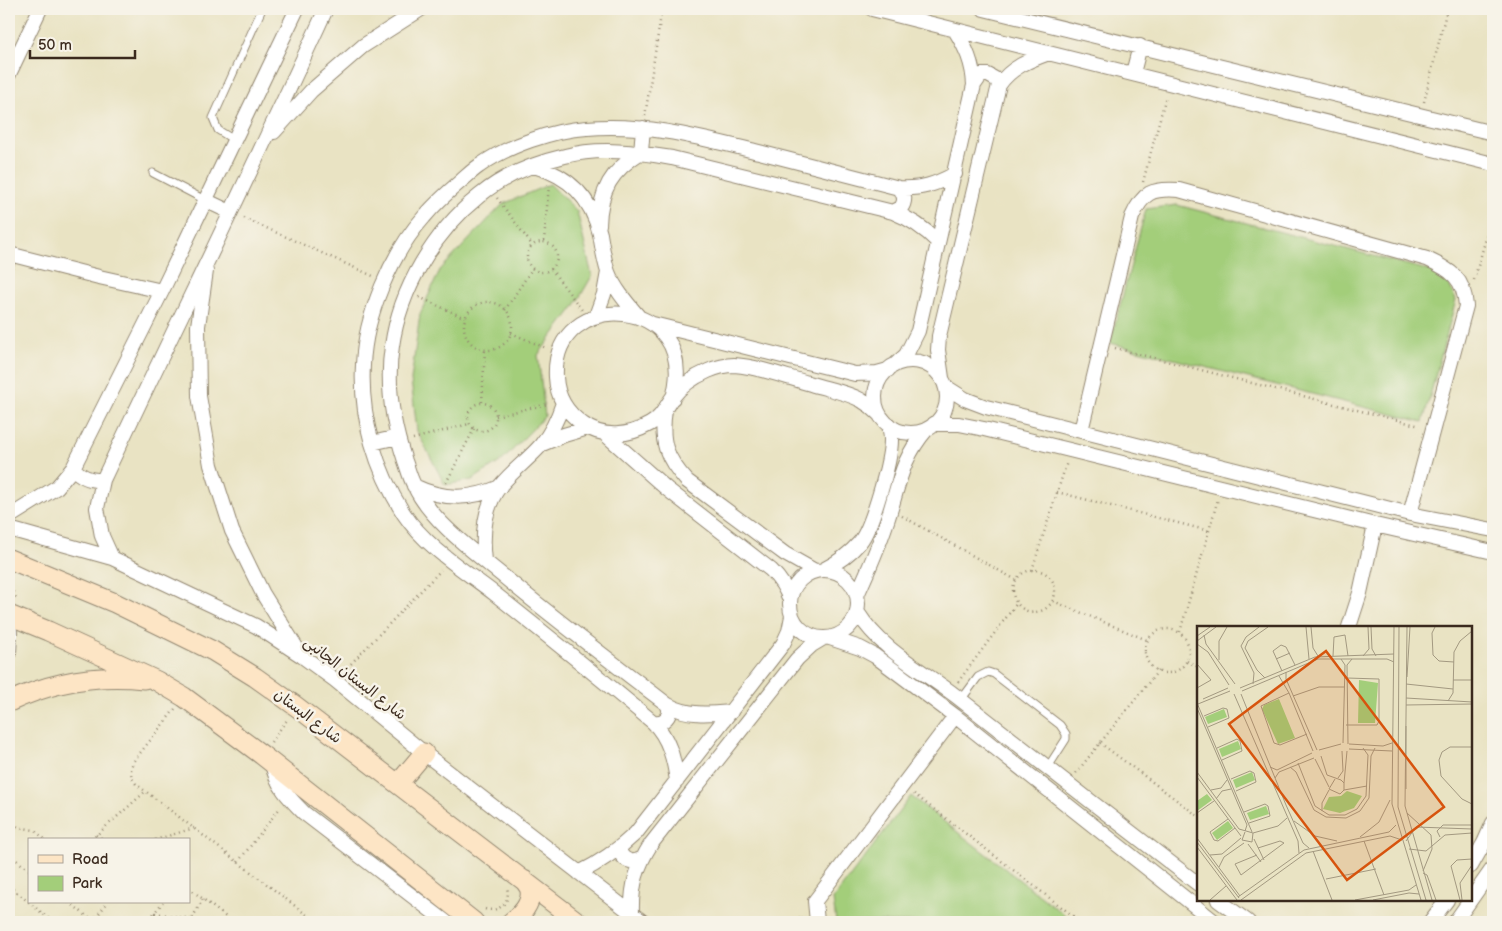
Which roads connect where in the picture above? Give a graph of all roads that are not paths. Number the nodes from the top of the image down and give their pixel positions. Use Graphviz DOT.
graph roads {
  1 [pos="40,9"];
  2 [pos="262,9"];
  3 [pos="297,9"];
  4 [pos="326,9"];
  5 [pos="421,9"];
  6 [pos="872,9"];
  7 [pos="984,9"];
  8 [pos="955,30"];
  9 [pos="1140,46"];
  10 [pos="1050,52"];
  11 [pos="1133,73"];
  12 [pos="9,74"];
  13 [pos="974,84"];
  14 [pos="999,85"];
  15 [pos="643,128"];
  16 [pos="1493,133"];
  17 [pos="234,140"];
  18 [pos="265,142"];
  19 [pos="641,152"];
  20 [pos="1493,164"];
  21 [pos="533,166"];
  22 [pos="153,173"];
  23 [pos="955,174"];
  24 [pos="899,188"];
  25 [pos="205,200"];
  26 [pos="230,212"];
  27 [pos="893,212"];
  28 [pos="599,231"];
  29 [pos="938,242"];
  30 [pos="208,256"];
  31 [pos="10,259"];
  32 [pos="608,272"];
  33 [pos="162,291"];
  34 [pos="638,316"];
  35 [pos="593,317"];
  36 [pos="651,323"];
  37 [pos="892,367"];
  38 [pos="944,382"];
  39 [pos="673,398"];
  40 [pos="562,402"];
  41 [pos="665,410"];
  42 [pos="879,414"];
  43 [pos="889,425"];
  44 [pos="930,427"];
  45 [pos="588,428"];
  46 [pos="1081,431"];
  47 [pos="604,434"];
  48 [pos="398,440"];
  49 [pos="372,443"];
  50 [pos="541,444"];
  51 [pos="73,468"];
  52 [pos="102,480"];
  53 [pos="414,486"];
  54 [pos="500,487"];
  55 [pos="1322,492"];
  56 [pos="1316,511"];
  57 [pos="1410,514"];
  58 [pos="9,517"];
  59 [pos="1375,526"];
  60 [pos="9,529"];
  61 [pos="1493,530"];
  62 [pos="1493,552"];
  63 [pos="112,558"];
  64 [pos="9,559"];
  65 [pos="485,561"];
  66 [pos="819,570"];
  67 [pos="858,595"];
  68 [pos="529,597"];
  69 [pos="790,600"];
  70 [pos="517,612"];
  71 [pos="858,614"];
  72 [pos="792,616"];
  73 [pos="9,617"];
  74 [pos="1349,626"];
  75 [pos="826,639"];
  76 [pos="880,640"];
  77 [pos="781,646"];
  78 [pos="9,653"];
  79 [pos="870,653"];
  80 [pos="302,656"];
  81 [pos="797,659"];
  82 [pos="157,681"];
  83 [pos="956,696"];
  84 [pos="9,702"];
  85 [pos="668,705"];
  86 [pos="731,712"];
  87 [pos="955,716"];
  88 [pos="653,722"];
  89 [pos="424,753"];
  90 [pos="267,759"];
  91 [pos="1048,767"];
  92 [pos="677,781"];
  93 [pos="398,784"];
  94 [pos="1493,823"];
  95 [pos="1150,847"];
  96 [pos="619,849"];
  97 [pos="641,859"];
  98 [pos="1139,860"];
  99 [pos="1472,864"];
  100 [pos="1493,868"];
  101 [pos="578,873"];
  102 [pos="524,880"];
  103 [pos="1197,881"];
  104 [pos="1472,898"];
  105 [pos="1219,901"];
  106 [pos="1446,901"];
  107 [pos="1470,901"];
  108 [pos="632,913"];
  109 [pos="446,922"];
  110 [pos="474,922"];
  111 [pos="512,922"];
  112 [pos="578,922"];
  113 [pos="644,922"];
  114 [pos="817,922"];
  115 [pos="1215,922"];
  116 [pos="1248,922"];
  117 [pos="1430,922"];
  118 [pos="1455,922"];
  1 -- 12 [label="street"];
  2 -- 17 [label="lane"];
  3 -- 17 [label="street"];
  4 -- 18 [label="street"];
  5 -- 18 [label="street"];
  6 -- 8 [label="street"];
  7 -- 9 [label="street"];
  8 -- 10 [label="street"];
  8 -- 13 [label="street"];
  9 -- 11 [label="street"];
  9 -- 16 [label="street"];
  10 -- 11 [label="street"];
  10 -- 14 [label="street"];
  11 -- 20 [label="street"];
  13 -- 14 [label="street"];
  13 -- 23 [label="street"];
  14 -- 38 [label="street"];
  15 -- 19 [label="street"];
  15 -- 24 [label="street"];
  15 -- 49 [label="street"];
  17 -- 25 [label="street"];
  18 -- 26 [label="street"];
  19 -- 21 [label="street"];
  19 -- 27 [label="street"];
  19 -- 28 [label="street"];
  21 -- 28 [label="street"];
  21 -- 48 [label="street"];
  22 -- 25 [label="lane"];
  23 -- 24 [label="street"];
  23 -- 29 [label="street"];
  24 -- 27 [label="street"];
  25 -- 26 [label="street"];
  25 -- 33 [label="street"];
  26 -- 30 [label="street"];
  27 -- 29 [label="street"];
  28 -- 32 [label="street"];
  29 -- 37 [label="street"];
  30 -- 52 [label="street"];
  30 -- 80 [label="street"];
  31 -- 33 [label="street"];
  32 -- 34 [label="street"];
  32 -- 35 [label="street"];
  33 -- 51 [label="street"];
  34 -- 35 [label="street"];
  34 -- 36 [label="street"];
  35 -- 40 [label="street"];
  36 -- 37 [label="street"];
  36 -- 39 [label="street"];
  37 -- 38 [label="street"];
  37 -- 42 [label="street"];
  38 -- 44 [label="street"];
  38 -- 46 [label="street"];
  39 -- 41 [label="street"];
  39 -- 42 [label="street"];
  40 -- 45 [label="street"];
  40 -- 50 [label="street"];
  41 -- 47 [label="street"];
  41 -- 66 [label="street"];
  42 -- 43 [label="street"];
  43 -- 44 [label="street"];
  43 -- 66 [label="street"];
  44 -- 56 [label="street"];
  44 -- 67 [label="street"];
  45 -- 47 [label="street"];
  45 -- 50 [label="street"];
  46 -- 55 [label="street"];
  46 -- 57 [label="street"];
  47 -- 69 [label="street"];
  48 -- 49 [label="street"];
  48 -- 53 [label="street"];
  49 -- 70 [label="street"];
  50 -- 54 [label="street"];
  51 -- 52 [label="street"];
  51 -- 58 [label="street"];
  52 -- 63 [label="street"];
  53 -- 54 [label="street"];
  53 -- 65 [label="street"];
  54 -- 65 [label="street"];
  55 -- 56 [label="street"];
  55 -- 57 [label="street"];
  56 -- 59 [label="street"];
  57 -- 61 [label="street"];
  59 -- 62 [label="street"];
  59 -- 74 [label="street"];
  60 -- 63 [label="street, شارع البستان الجانبى"];
  63 -- 80 [label="street, شارع البستان الجانبى"];
  64 -- 93 [label="street, شارع البستان"];
  65 -- 68 [label="street"];
  66 -- 67 [label="street"];
  66 -- 69 [label="street"];
  67 -- 71 [label="street"];
  68 -- 70 [label="street"];
  68 -- 85 [label="street"];
  69 -- 72 [label="street"];
  70 -- 88 [label="street"];
  71 -- 75 [label="street"];
  71 -- 76 [label="street"];
  72 -- 75 [label="street"];
  72 -- 77 [label="street"];
  73 -- 78 [label="street"];
  73 -- 82 [label="street"];
  75 -- 79 [label="street"];
  75 -- 81 [label="street"];
  76 -- 79 [label="street"];
  76 -- 83 [label="street"];
  77 -- 81 [label="street"];
  77 -- 86 [label="street"];
  79 -- 87 [label="street"];
  80 -- 89 [label="street, شارع البستان الجانبى"];
  81 -- 97 [label="street"];
  82 -- 84 [label="street"];
  82 -- 90 [label="street"];
  83 -- 91 [label="street"];
  83 -- 91 [label="lane"];
  85 -- 86 [label="street"];
  85 -- 88 [label="street"];
  86 -- 92 [label="street"];
  87 -- 98 [label="street"];
  87 -- 114 [label="street"];
  88 -- 92 [label="street"];
  89 -- 93 [label="street"];
  89 -- 101 [label="street, شارع البستان الجانبى"];
  90 -- 109 [label="street"];
  90 -- 110 [label="street"];
  91 -- 95 [label="street"];
  92 -- 96 [label="street"];
  93 -- 102 [label="street, شارع البستان"];
  94 -- 99 [label="street"];
  95 -- 98 [label="street"];
  95 -- 103 [label="street"];
  96 -- 97 [label="street"];
  96 -- 101 [label="street"];
  97 -- 108 [label="street"];
  98 -- 115 [label="street"];
  100 -- 104 [label="street"];
  101 -- 108 [label="street, شارع البستان الجانبى"];
  102 -- 111 [label="street"];
  102 -- 112 [label="street, شارع البستان"];
  105 -- 116 [label="street"];
  106 -- 117 [label="street"];
  107 -- 118 [label="street"];
  108 -- 113 [label="street, شارع البستان الجانبى"];
}
